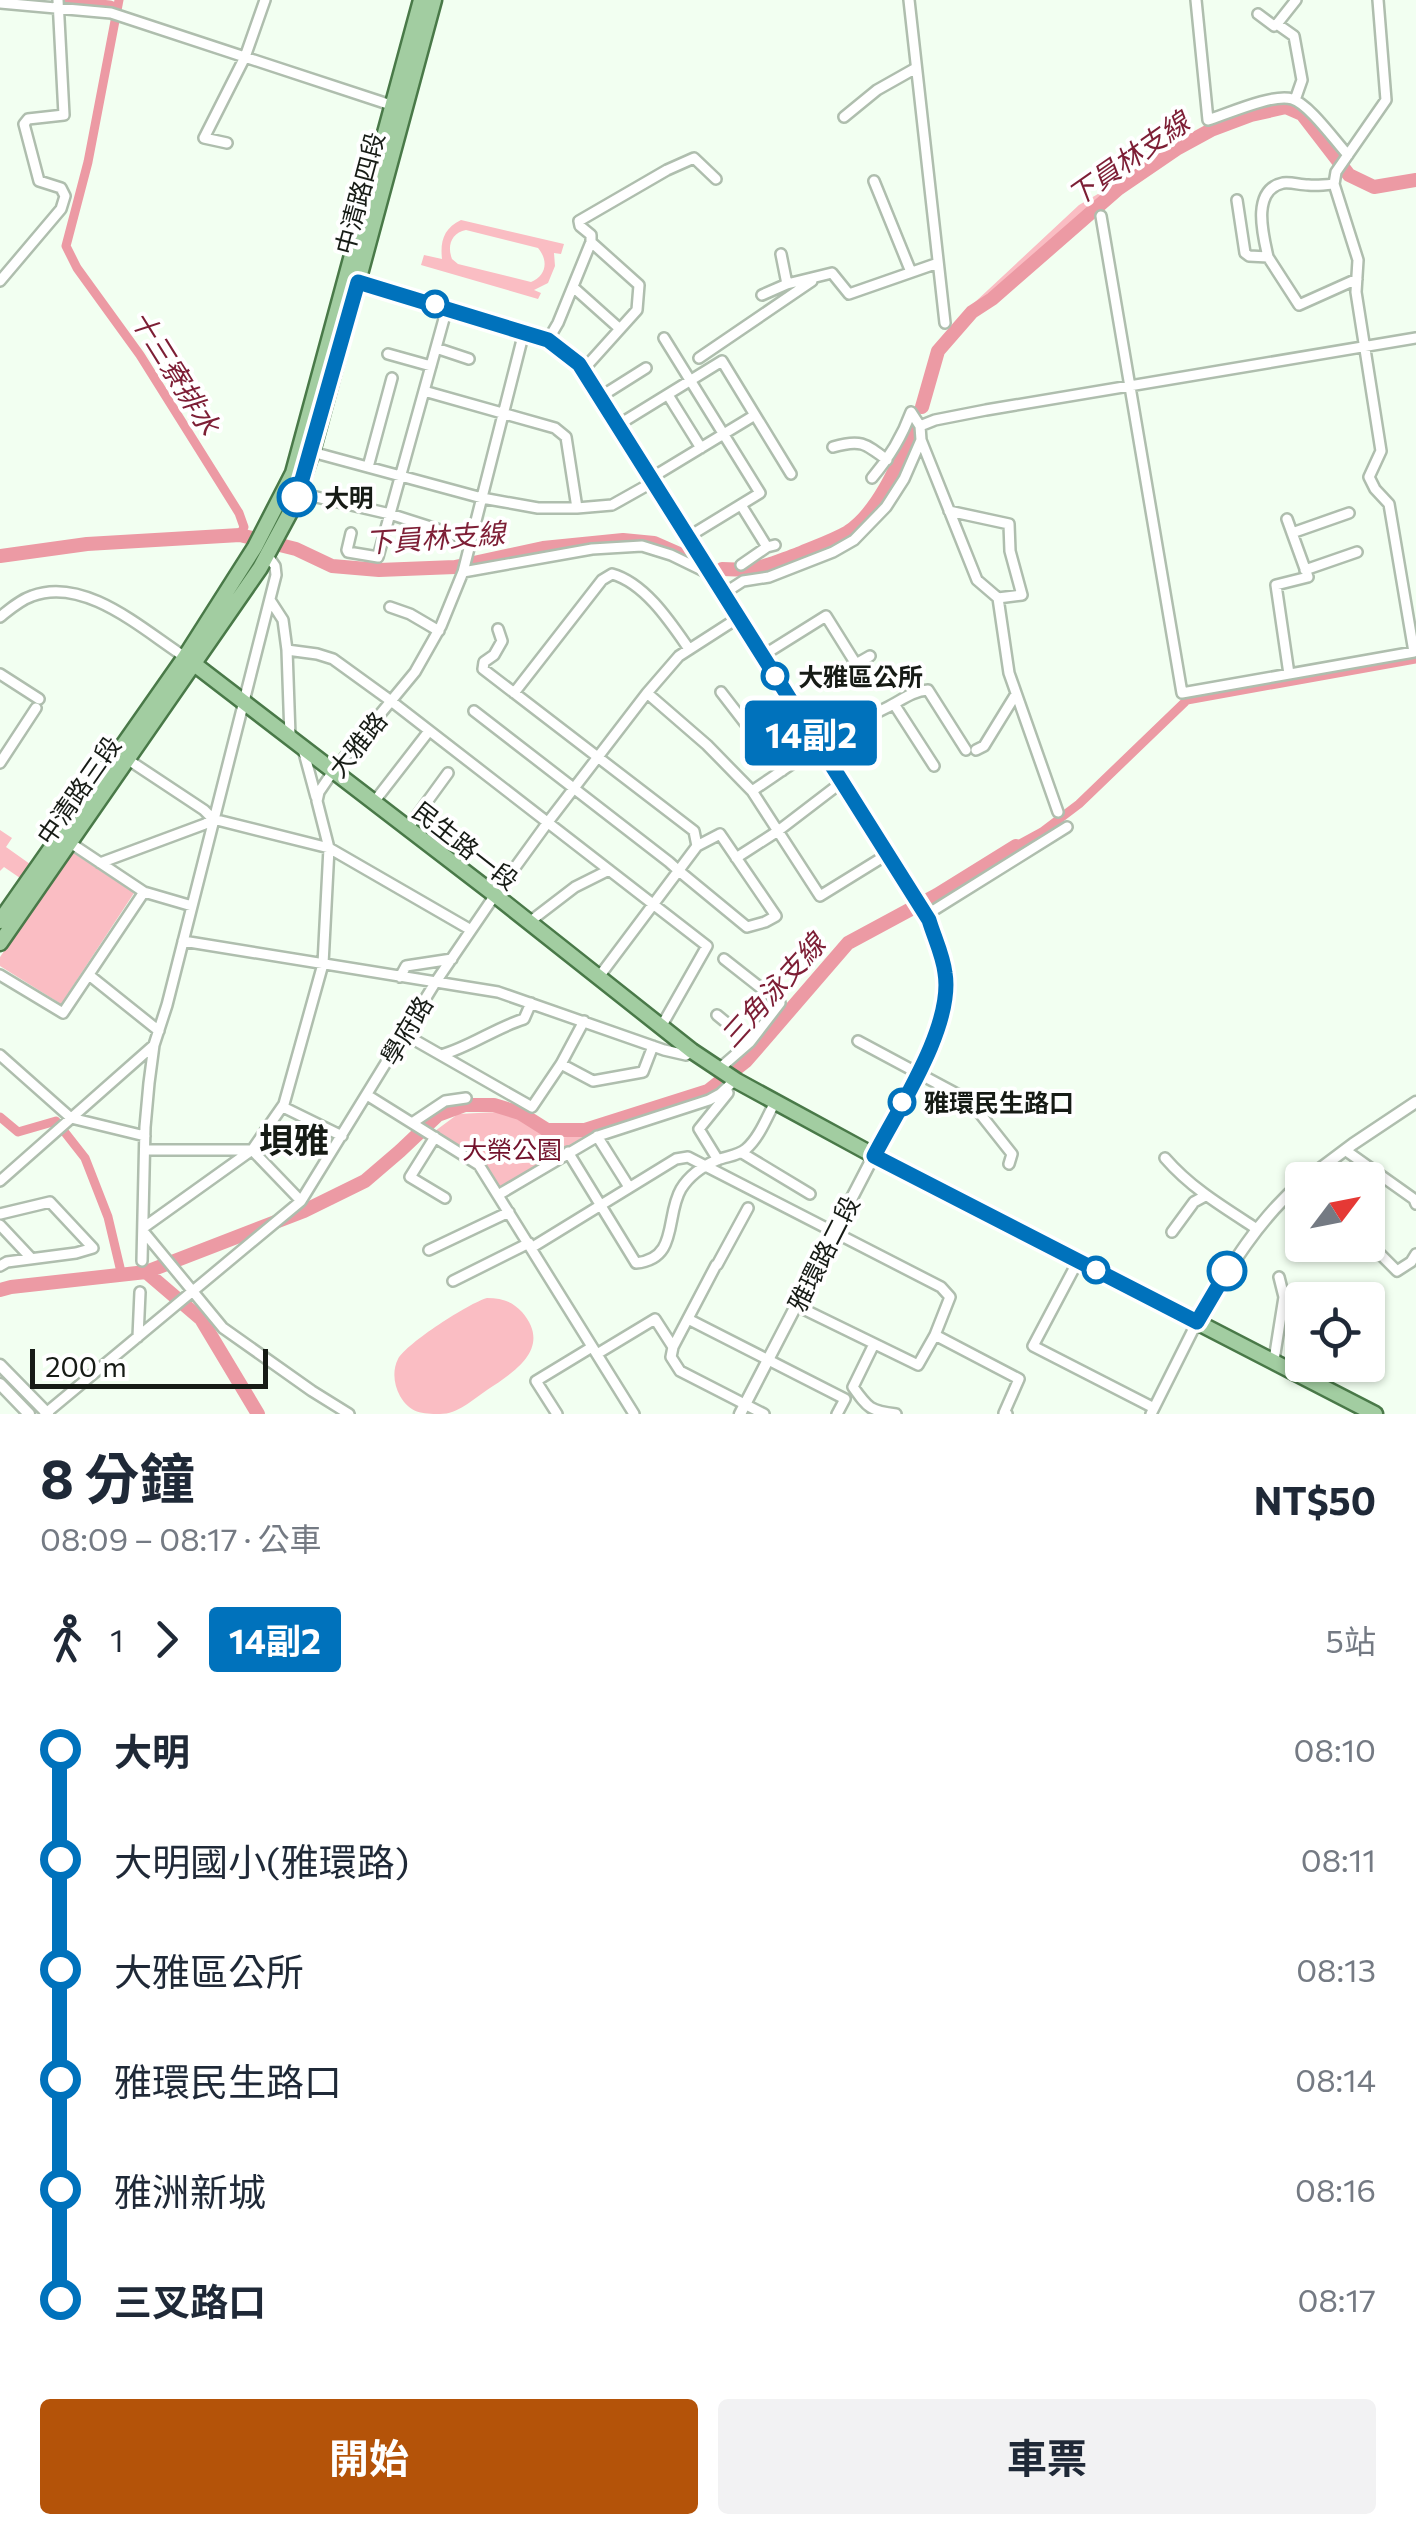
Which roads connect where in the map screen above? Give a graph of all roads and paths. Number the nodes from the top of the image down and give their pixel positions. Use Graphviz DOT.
graph roads {
  1 [pos="265,0"];
  2 [pos="422,0"];
  3 [pos="434,0"];
  4 [pos="909,0"];
  5 [pos="1196,0"];
  6 [pos="1296,0"];
  7 [pos="1378,0"];
  8 [pos="0,2"];
  9 [pos="58,3"];
  10 [pos="1258,14"];
  11 [pos="1277,24"];
  12 [pos="244,58"];
  13 [pos="916,68"];
  14 [pos="1295,100"];
  15 [pos="399,108"];
  16 [pos="844,117"];
  17 [pos="226,143"];
  18 [pos="1348,155"];
  19 [pos="716,178"];
  20 [pos="874,180"];
  21 [pos="1334,184"];
  22 [pos="1238,200"];
  23 [pos="1100,216"];
  24 [pos="591,242"];
  25 [pos="780,254"];
  26 [pos="1268,256"];
  27 [pos="938,263"];
  28 [pos="910,272"];
  29 [pos="815,279"];
  30 [pos="1357,279"];
  31 [pos="353,280"];
  32 [pos="0,281"];
  33 [pos="787,284"];
  34 [pos="573,287"];
  35 [pos="762,294"];
  36 [pos="448,308"];
  37 [pos="945,324"];
  38 [pos="620,329"];
  39 [pos="524,332"];
  40 [pos="664,338"];
  41 [pos="1416,338"];
  42 [pos="548,340"];
  43 [pos="436,348"];
  44 [pos="1364,348"];
  45 [pos="388,354"];
  46 [pos="699,358"];
  47 [pos="469,359"];
  48 [pos="432,366"];
  49 [pos="646,368"];
  50 [pos="583,370"];
  51 [pos="392,378"];
  52 [pos="690,380"];
  53 [pos="1131,386"];
  54 [pos="424,391"];
  55 [pos="668,394"];
  56 [pos="600,396"];
  57 [pos="503,414"];
  58 [pos="755,415"];
  59 [pos="618,425"];
  60 [pos="920,426"];
  61 [pos="724,434"];
  62 [pos="921,440"];
  63 [pos="833,447"];
  64 [pos="701,448"];
  65 [pos="312,452"];
  66 [pos="887,460"];
  67 [pos="368,467"];
  68 [pos="791,474"];
  69 [pos="401,476"];
  70 [pos="872,478"];
  71 [pos="652,480"];
  72 [pos="299,493"];
  73 [pos="482,498"];
  74 [pos="741,505"];
  75 [pos="577,508"];
  76 [pos="949,512"];
  77 [pos="1349,513"];
  78 [pos="390,514"];
  79 [pos="1287,519"];
  80 [pos="1292,532"];
  81 [pos="351,533"];
  82 [pos="471,540"];
  83 [pos="690,542"];
  84 [pos="265,543"];
  85 [pos="1357,552"];
  86 [pos="741,565"];
  87 [pos="1306,570"];
  88 [pos="463,572"];
  89 [pos="710,574"];
  90 [pos="722,594"];
  91 [pos="998,598"];
  92 [pos="270,600"];
  93 [pos="390,607"];
  94 [pos="0,617"];
  95 [pos="738,618"];
  96 [pos="498,629"];
  97 [pos="438,631"];
  98 [pos="689,649"];
  99 [pos="287,650"];
  100 [pos="1414,652"];
  101 [pos="762,656"];
  102 [pos="870,656"];
  103 [pos="189,660"];
  104 [pos="856,664"];
  105 [pos="1290,674"];
  106 [pos="4,676"];
  107 [pos="829,682"];
  108 [pos="0,691"];
  109 [pos="721,692"];
  110 [pos="647,693"];
  111 [pos="514,694"];
  112 [pos="1016,694"];
  113 [pos="244,700"];
  114 [pos="391,701"];
  115 [pos="894,704"];
  116 [pos="474,711"];
  117 [pos="429,730"];
  118 [pos="290,736"];
  119 [pos="302,746"];
  120 [pos="820,746"];
  121 [pos="597,758"];
  122 [pos="126,759"];
  123 [pos="0,763"];
  124 [pos="934,766"];
  125 [pos="334,770"];
  126 [pos="782,771"];
  127 [pos="448,774"];
  128 [pos="842,782"];
  129 [pos="574,788"];
  130 [pos="752,791"];
  131 [pos="317,801"];
  132 [pos="374,802"];
  133 [pos="1058,812"];
  134 [pos="213,819"];
  135 [pos="548,822"];
  136 [pos="1067,826"];
  137 [pos="408,828"];
  138 [pos="778,832"];
  139 [pos="69,842"];
  140 [pos="697,846"];
  141 [pos="329,848"];
  142 [pos="888,854"];
  143 [pos="736,858"];
  144 [pos="100,863"];
  145 [pos="609,870"];
  146 [pos="678,871"];
  147 [pos="144,892"];
  148 [pos="495,894"];
  149 [pos="654,904"];
  150 [pos="192,906"];
  151 [pos="925,914"];
  152 [pos="0,921"];
  153 [pos="528,923"];
  154 [pos="471,930"];
  155 [pos="183,941"];
  156 [pos="0,943"];
  157 [pos="452,959"];
  158 [pos="724,959"];
  159 [pos="323,964"];
  160 [pos="89,974"];
  161 [pos="0,975"];
  162 [pos="400,977"];
  163 [pos="598,978"];
  164 [pos="435,983"];
  165 [pos="532,1003"];
  166 [pos="717,1015"];
  167 [pos="584,1021"];
  168 [pos="661,1027"];
  169 [pos="159,1030"];
  170 [pos="404,1034"];
  171 [pos="858,1041"];
  172 [pos="750,1042"];
  173 [pos="154,1045"];
  174 [pos="653,1046"];
  175 [pos="692,1051"];
  176 [pos="0,1056"];
  177 [pos="441,1056"];
  178 [pos="561,1064"];
  179 [pos="719,1069"];
  180 [pos="917,1072"];
  181 [pos="736,1081"];
  182 [pos="367,1095"];
  183 [pos="466,1098"];
  184 [pos="774,1102"];
  185 [pos="1416,1102"];
  186 [pos="282,1107"];
  187 [pos="71,1118"];
  188 [pos="413,1124"];
  189 [pos="145,1136"];
  190 [pos="342,1136"];
  191 [pos="433,1136"];
  192 [pos="597,1136"];
  193 [pos="145,1150"];
  194 [pos="252,1150"];
  195 [pos="1345,1150"];
  196 [pos="568,1152"];
  197 [pos="742,1153"];
  198 [pos="874,1156"];
  199 [pos="1165,1158"];
  200 [pos="718,1160"];
  201 [pos="1329,1162"];
  202 [pos="1010,1164"];
  203 [pos="704,1166"];
  204 [pos="0,1181"];
  205 [pos="629,1187"];
  206 [pos="810,1194"];
  207 [pos="498,1196"];
  208 [pos="1205,1196"];
  209 [pos="446,1198"];
  210 [pos="1285,1199"];
  211 [pos="300,1202"];
  212 [pos="1416,1204"];
  213 [pos="600,1205"];
  214 [pos="748,1208"];
  215 [pos="508,1212"];
  216 [pos="0,1214"];
  217 [pos="0,1225"];
  218 [pos="1257,1229"];
  219 [pos="143,1230"];
  220 [pos="1172,1232"];
  221 [pos="833,1233"];
  222 [pos="530,1246"];
  223 [pos="429,1250"];
  224 [pos="1416,1254"];
  225 [pos="31,1258"];
  226 [pos="1385,1259"];
  227 [pos="142,1261"];
  228 [pos="1078,1261"];
  229 [pos="0,1266"];
  230 [pos="1278,1277"];
  231 [pos="453,1282"];
  232 [pos="140,1292"];
  233 [pos="185,1298"];
  234 [pos="797,1306"];
  235 [pos="688,1319"];
  236 [pos="1197,1322"];
  237 [pos="936,1335"];
  238 [pos="138,1337"];
  239 [pos="874,1344"];
  240 [pos="673,1346"];
  241 [pos="594,1350"];
  242 [pos="768,1360"];
  243 [pos="1274,1360"];
  244 [pos="0,1364"];
  245 [pos="0,1384"];
  246 [pos="743,1409"];
  247 [pos="1153,1411"];
  248 [pos="29,1414"];
  249 [pos="47,1414"];
  250 [pos="349,1414"];
  251 [pos="556,1414"];
  252 [pos="634,1414"];
  253 [pos="764,1414"];
  254 [pos="836,1414"];
  255 [pos="896,1414"];
  256 [pos="1006,1414"];
  257 [pos="1375,1414"];
  1 -- 12 [label="street"];
  2 -- 15 [label="main road, 中清路四段"];
  3 -- 15 [label="main road, 中清路四段"];
  4 -- 13 [label="street"];
  5 -- 14 [label="street"];
  6 -- 11 [label="street"];
  7 -- 18 [label="street"];
  8 -- 9 [label="street"];
  9 -- 12 [label="street"];
  9 -- 32 [label="street"];
  10 -- 11 [label="street"];
  11 -- 14 [label="street"];
  12 -- 15 [label="street"];
  12 -- 17 [label="street"];
  13 -- 16 [label="street"];
  13 -- 27 [label="street"];
  14 -- 18 [label="street"];
  15 -- 31 [label="main road, 中清路四段"];
  18 -- 21 [label="street"];
  19 -- 24 [label="street"];
  20 -- 28 [label="street"];
  21 -- 26 [label="street"];
  21 -- 30 [label="street"];
  22 -- 26 [label="street"];
  23 -- 53 [label="street"];
  24 -- 34 [label="street"];
  24 -- 38 [label="street"];
  25 -- 33 [label="street"];
  26 -- 30 [label="street"];
  27 -- 28 [label="street"];
  27 -- 37 [label="street"];
  28 -- 29 [label="street"];
  29 -- 33 [label="street"];
  29 -- 46 [label="street"];
  30 -- 44 [label="street"];
  31 -- 36 [label="street"];
  31 -- 65 [label="main road, 中清路四段"];
  31 -- 84 [label="main road, 中清路四段"];
  33 -- 35 [label="street"];
  34 -- 38 [label="street"];
  34 -- 42 [label="street"];
  36 -- 39 [label="street"];
  36 -- 43 [label="street"];
  38 -- 50 [label="street"];
  39 -- 42 [label="street"];
  39 -- 57 [label="street, 大雅路"];
  40 -- 52 [label="street"];
  41 -- 44 [label="street"];
  42 -- 50 [label="street, 雅環路二段"];
  43 -- 47 [label="street"];
  43 -- 48 [label="street"];
  44 -- 53 [label="street"];
  44 -- 100 [label="street"];
  45 -- 48 [label="street"];
  48 -- 54 [label="street"];
  49 -- 56 [label="street"];
  50 -- 56 [label="street, 雅環路二段"];
  51 -- 67 [label="street"];
  52 -- 55 [label="street"];
  52 -- 58 [label="street"];
  52 -- 61 [label="street"];
  53 -- 60 [label="street"];
  53 -- 105 [label="street"];
  54 -- 57 [label="street"];
  54 -- 69 [label="street"];
  55 -- 59 [label="street"];
  55 -- 64 [label="street"];
  56 -- 59 [label="street, 雅環路二段"];
  57 -- 73 [label="street, 大雅路"];
  57 -- 75 [label="street"];
  58 -- 61 [label="street"];
  58 -- 68 [label="street"];
  59 -- 71 [label="street, 雅環路二段"];
  60 -- 62 [label="street"];
  60 -- 66 [label="street"];
  61 -- 64 [label="street"];
  61 -- 74 [label="street"];
  62 -- 76 [label="street"];
  62 -- 90 [label="street"];
  63 -- 66 [label="street"];
  64 -- 71 [label="street"];
  65 -- 67 [label="street"];
  65 -- 72 [label="main road, 中清路四段"];
  66 -- 70 [label="street"];
  67 -- 69 [label="street"];
  69 -- 73 [label="street"];
  69 -- 78 [label="street"];
  71 -- 75 [label="street"];
  71 -- 83 [label="street, 雅環路二段"];
  72 -- 78 [label="street"];
  72 -- 84 [label="main road, 中清路四段"];
  73 -- 75 [label="street"];
  73 -- 82 [label="street, 大雅路"];
  74 -- 83 [label="street"];
  74 -- 86 [label="street"];
  76 -- 91 [label="street"];
  76 -- 91 [label="street"];
  77 -- 80 [label="street"];
  78 -- 81 [label="street"];
  78 -- 82 [label="street"];
  79 -- 80 [label="street"];
  80 -- 87 [label="street"];
  82 -- 88 [label="street, 大雅路"];
  83 -- 89 [label="street, 雅環路二段"];
  84 -- 92 [label="street"];
  84 -- 103 [label="main road, 中清路四段"];
  85 -- 87 [label="street"];
  87 -- 105 [label="street"];
  88 -- 89 [label="street"];
  88 -- 97 [label="street, 大雅路"];
  89 -- 90 [label="street, 雅環路二段"];
  90 -- 95 [label="street, 雅環路二段"];
  91 -- 112 [label="street"];
  92 -- 99 [label="street"];
  92 -- 113 [label="street"];
  93 -- 97 [label="street"];
  94 -- 103 [label="street"];
  95 -- 98 [label="street, 學府路"];
  95 -- 101 [label="street, 雅環路二段"];
  96 -- 111 [label="street"];
  97 -- 114 [label="street, 大雅路"];
  98 -- 110 [label="street, 學府路"];
  98 -- 111 [label="street"];
  99 -- 114 [label="street"];
  99 -- 118 [label="street"];
  100 -- 105 [label="street"];
  101 -- 104 [label="street"];
  101 -- 120 [label="street, 雅環路二段"];
  102 -- 104 [label="street"];
  103 -- 113 [label="main road, 民生路一段"];
  103 -- 122 [label="main road, 中清路三段"];
  103 -- 152 [label="main road, 中清路三段"];
  104 -- 107 [label="street"];
  106 -- 108 [label="street"];
  106 -- 123 [label="street"];
  109 -- 126 [label="street"];
  110 -- 121 [label="street, 學府路"];
  110 -- 130 [label="street"];
  111 -- 121 [label="street"];
  112 -- 115 [label="street"];
  112 -- 133 [label="street"];
  113 -- 118 [label="main road, 民生路一段"];
  113 -- 134 [label="street"];
  114 -- 117 [label="street"];
  114 -- 125 [label="street, 大雅路"];
  115 -- 120 [label="street"];
  115 -- 124 [label="street"];
  116 -- 129 [label="street"];
  117 -- 132 [label="street"];
  117 -- 135 [label="street"];
  118 -- 119 [label="main road, 民生路一段"];
  119 -- 125 [label="main road, 民生路一段"];
  119 -- 131 [label="street"];
  120 -- 126 [label="street"];
  120 -- 128 [label="street, 雅環路二段"];
  121 -- 129 [label="street, 學府路"];
  121 -- 140 [label="street"];
  122 -- 134 [label="street"];
  122 -- 139 [label="main road, 中清路三段"];
  125 -- 131 [label="street, 大雅路"];
  125 -- 132 [label="main road, 民生路一段"];
  126 -- 130 [label="street"];
  127 -- 137 [label="street"];
  128 -- 138 [label="street"];
  128 -- 142 [label="street, 雅環路二段"];
  129 -- 135 [label="street, 學府路"];
  129 -- 146 [label="street"];
  130 -- 138 [label="street"];
  131 -- 141 [label="street, 大雅路"];
  132 -- 137 [label="main road, 民生路一段"];
  134 -- 141 [label="street"];
  134 -- 144 [label="street"];
  134 -- 150 [label="street"];
  135 -- 145 [label="street"];
  135 -- 148 [label="street, 學府路"];
  136 -- 151 [label="street"];
  137 -- 148 [label="main road, 民生路一段"];
  138 -- 142 [label="street"];
  138 -- 143 [label="street"];
  139 -- 144 [label="street"];
  139 -- 156 [label="main road, 中清路三段"];
  140 -- 143 [label="street"];
  140 -- 146 [label="street"];
  141 -- 154 [label="street"];
  141 -- 159 [label="street, 大雅路"];
  142 -- 151 [label="street, 雅環路二段"];
  143 -- 146 [label="street"];
  144 -- 147 [label="street"];
  145 -- 149 [label="street"];
  145 -- 153 [label="street"];
  146 -- 149 [label="street"];
  147 -- 150 [label="street"];
  147 -- 160 [label="street"];
  148 -- 153 [label="main road, 民生路一段"];
  148 -- 154 [label="street, 學府路"];
  149 -- 163 [label="street"];
  149 -- 168 [label="street"];
  150 -- 155 [label="street"];
  151 -- 180 [label="street, 雅環路二段"];
  153 -- 163 [label="main road, 民生路一段"];
  154 -- 157 [label="street, 學府路"];
  155 -- 159 [label="street"];
  155 -- 169 [label="street"];
  157 -- 162 [label="street"];
  157 -- 164 [label="street, 學府路"];
  158 -- 172 [label="street"];
  159 -- 162 [label="street"];
  159 -- 186 [label="street, 大雅路"];
  160 -- 161 [label="street"];
  160 -- 169 [label="street"];
  162 -- 164 [label="street"];
  163 -- 168 [label="main road, 民生路一段"];
  164 -- 165 [label="street"];
  164 -- 170 [label="street, 學府路"];
  165 -- 167 [label="street"];
  165 -- 177 [label="street"];
  166 -- 172 [label="street"];
  167 -- 174 [label="street"];
  167 -- 178 [label="street"];
  168 -- 175 [label="main road, 民生路一段"];
  169 -- 173 [label="street"];
  170 -- 177 [label="street"];
  170 -- 182 [label="street, 學府路"];
  171 -- 180 [label="street"];
  172 -- 179 [label="street"];
  173 -- 187 [label="street"];
  173 -- 189 [label="street"];
  174 -- 175 [label="street"];
  174 -- 178 [label="street"];
  175 -- 179 [label="main road, 民生路一段"];
  176 -- 187 [label="street"];
  177 -- 178 [label="street"];
  179 -- 181 [label="main road, 民生路一段"];
  180 -- 198 [label="street, 雅環路二段"];
  180 -- 202 [label="street"];
  181 -- 184 [label="main road"];
  181 -- 192 [label="street"];
  181 -- 200 [label="street"];
  182 -- 188 [label="street"];
  182 -- 190 [label="street, 學府路"];
  183 -- 188 [label="street"];
  184 -- 197 [label="street"];
  184 -- 198 [label="main road"];
  185 -- 195 [label="street"];
  186 -- 190 [label="street"];
  186 -- 194 [label="street, 大雅路"];
  187 -- 189 [label="street"];
  187 -- 204 [label="street"];
  188 -- 191 [label="street"];
  189 -- 193 [label="street"];
  190 -- 211 [label="street, 學府路"];
  191 -- 207 [label="street"];
  191 -- 209 [label="street"];
  192 -- 196 [label="street"];
  192 -- 205 [label="street"];
  193 -- 194 [label="street"];
  193 -- 219 [label="street"];
  194 -- 211 [label="street"];
  194 -- 219 [label="street, 大雅路"];
  195 -- 201 [label="street"];
  195 -- 212 [label="street"];
  196 -- 207 [label="street"];
  196 -- 213 [label="street"];
  197 -- 200 [label="street"];
  197 -- 206 [label="street"];
  198 -- 221 [label="street, 雅環路二段"];
  198 -- 228 [label="main road"];
  199 -- 208 [label="street"];
  200 -- 203 [label="street"];
  203 -- 205 [label="street"];
  203 -- 213 [label="street"];
  203 -- 221 [label="street"];
  205 -- 213 [label="street"];
  207 -- 215 [label="street"];
  208 -- 218 [label="street"];
  208 -- 220 [label="street"];
  210 -- 218 [label="street"];
  211 -- 233 [label="street, 學府路"];
  213 -- 222 [label="street"];
  214 -- 235 [label="street"];
  215 -- 222 [label="street"];
  215 -- 223 [label="street"];
  216 -- 225 [label="street"];
  217 -- 225 [label="street"];
  218 -- 236 [label="street"];
  219 -- 227 [label="street"];
  219 -- 233 [label="street"];
  221 -- 234 [label="street, 雅環路二段"];
  221 -- 237 [label="street"];
  222 -- 231 [label="street"];
  222 -- 241 [label="street"];
  224 -- 226 [label="street"];
  225 -- 229 [label="street"];
  228 -- 236 [label="main road"];
  228 -- 247 [label="street"];
  230 -- 243 [label="street"];
  232 -- 238 [label="street"];
  233 -- 238 [label="street, 學府路"];
  233 -- 250 [label="street"];
  234 -- 239 [label="street"];
  234 -- 242 [label="street, 雅環路二段"];
  235 -- 240 [label="street"];
  235 -- 242 [label="street"];
  236 -- 243 [label="main road"];
  236 -- 247 [label="street"];
  237 -- 239 [label="street"];
  237 -- 256 [label="street"];
  238 -- 249 [label="street, 學府路"];
  239 -- 255 [label="street"];
  240 -- 241 [label="street"];
  240 -- 246 [label="street"];
  241 -- 251 [label="street"];
  241 -- 252 [label="street"];
  242 -- 246 [label="street, 雅環路二段"];
  242 -- 254 [label="street"];
  243 -- 257 [label="main road"];
  244 -- 249 [label="street"];
  245 -- 248 [label="street"];
  246 -- 253 [label="street"];
}
